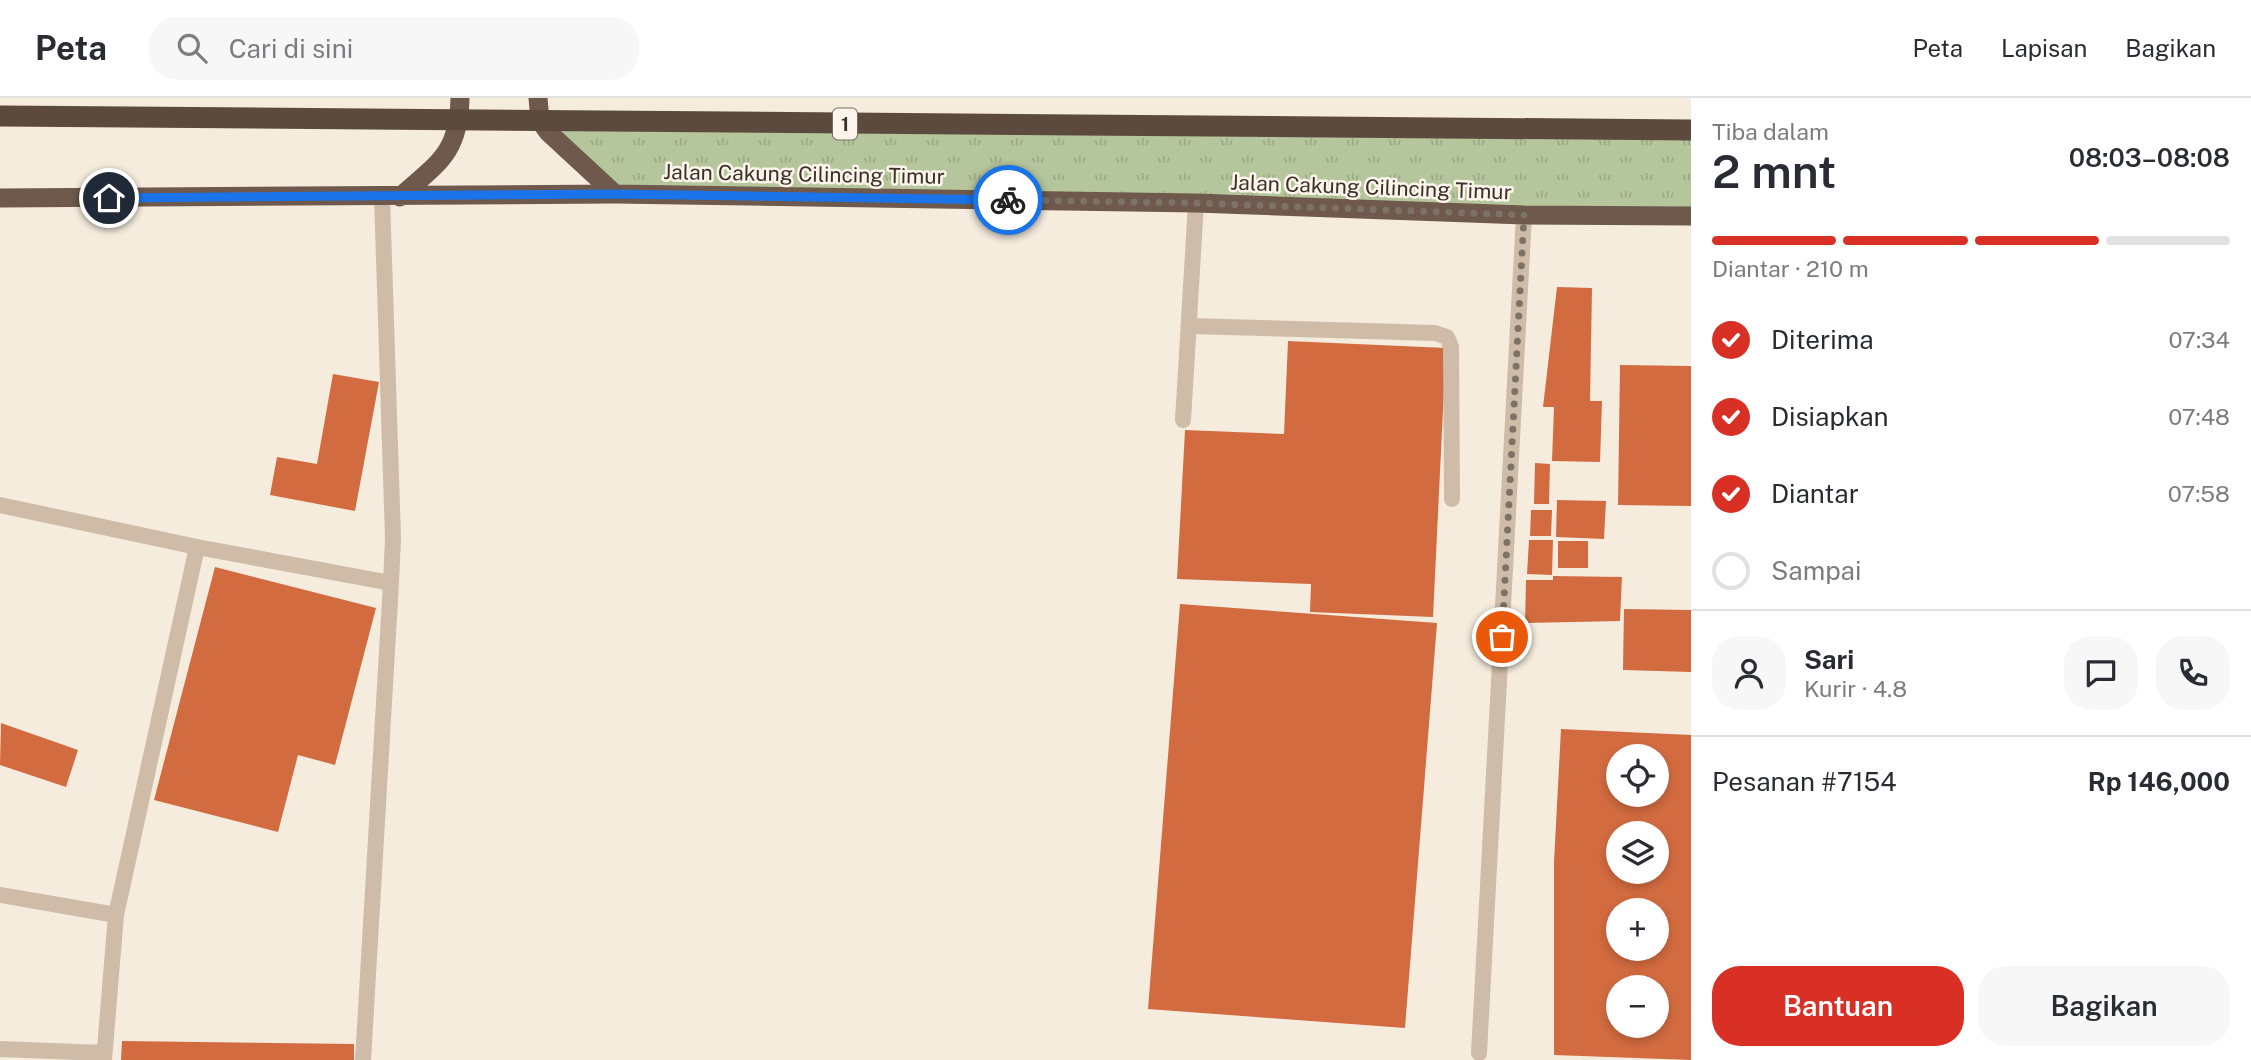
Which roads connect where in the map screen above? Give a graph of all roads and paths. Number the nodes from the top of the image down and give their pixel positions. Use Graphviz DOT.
graph roads {
  1 [pos="460,98"];
  2 [pos="538,98"];
  3 [pos="0,116"];
  4 [pos="1691,130"];
  5 [pos="615,194"];
  6 [pos="391,197"];
  7 [pos="0,198"];
  8 [pos="1196,203"];
  9 [pos="1524,215"];
  10 [pos="1691,216"];
  11 [pos="1189,326"];
  12 [pos="1183,420"];
  13 [pos="1452,499"];
  14 [pos="0,505"];
  15 [pos="197,547"];
  16 [pos="391,583"];
  17 [pos="0,895"];
  18 [pos="116,915"];
  19 [pos="0,1049"];
  20 [pos="1479,1053"];
  21 [pos="104,1056"];
  22 [pos="363,1060"];
  1 -- 6 [label="highway"];
  2 -- 5 [label="highway"];
  3 -- 4 [label="highway, 1, bridge"];
  5 -- 6 [label="highway, Jalan Cakung Cilincing Timur"];
  5 -- 8 [label="highway, Jalan Cakung Cilincing Timur"];
  6 -- 7 [label="highway, Jalan Cakung Cilincing Timur"];
  6 -- 16 [label="lane"];
  8 -- 9 [label="highway, Jalan Cakung Cilincing Timur"];
  8 -- 11 [label="lane"];
  9 -- 10 [label="highway, Jalan Cakung Cilincing Timur"];
  9 -- 20 [label="lane"];
  11 -- 12 [label="lane"];
  11 -- 13 [label="lane"];
  14 -- 15 [label="lane"];
  15 -- 16 [label="lane"];
  15 -- 18 [label="lane"];
  16 -- 22 [label="lane"];
  17 -- 18 [label="lane"];
  18 -- 21 [label="lane"];
  19 -- 21 [label="lane"];
}
